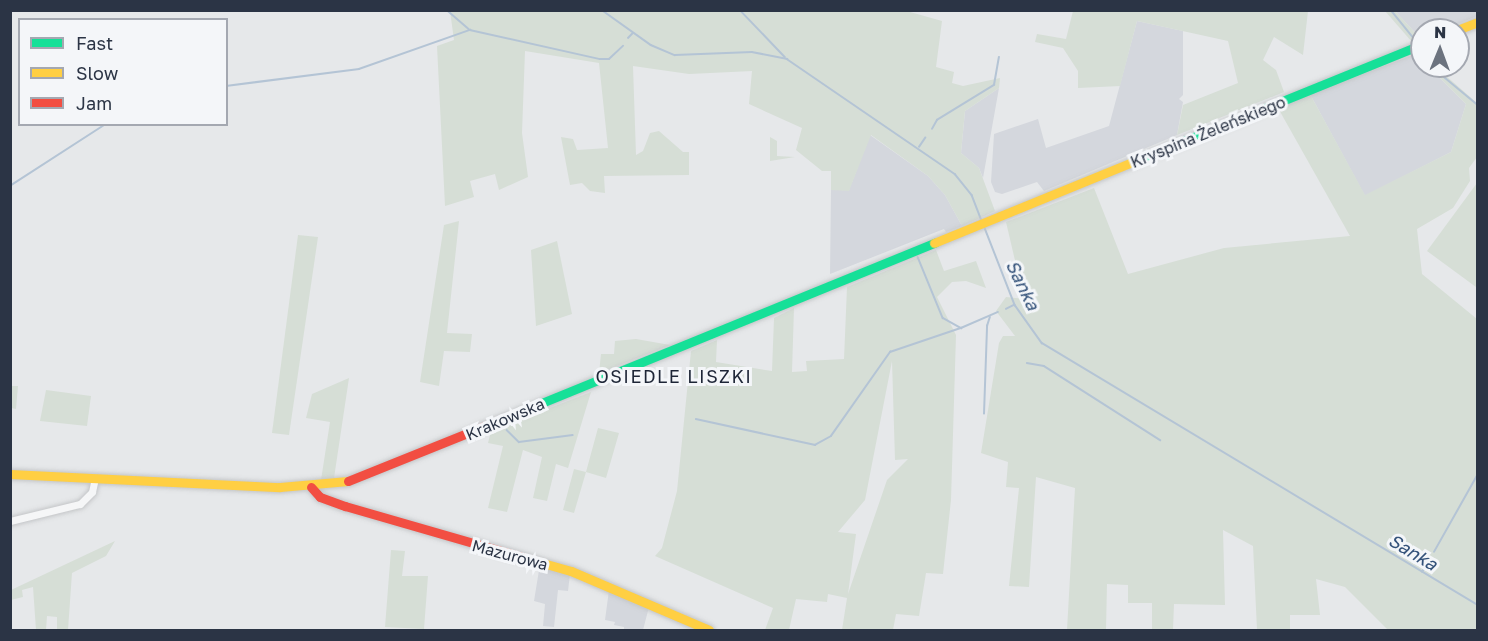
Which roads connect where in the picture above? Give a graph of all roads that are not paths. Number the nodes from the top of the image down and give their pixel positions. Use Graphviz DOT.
graph roads {
  1 [pos="1410,49"];
  2 [pos="975,227"];
  3 [pos="10,474"];
  4 [pos="95,478"];
  5 [pos="311,487"];
  6 [pos="10,520"];
  7 [pos="709,630"];
  1 -- 2 [label="main road, Kryspina Żeleńskiego"];
  2 -- 5 [label="main road, Krakowska"];
  3 -- 4 [label="main road, Krakowska"];
  4 -- 5 [label="main road, Krakowska"];
  4 -- 6 [label="street"];
  5 -- 7 [label="main road, Mazurowa"];
}
